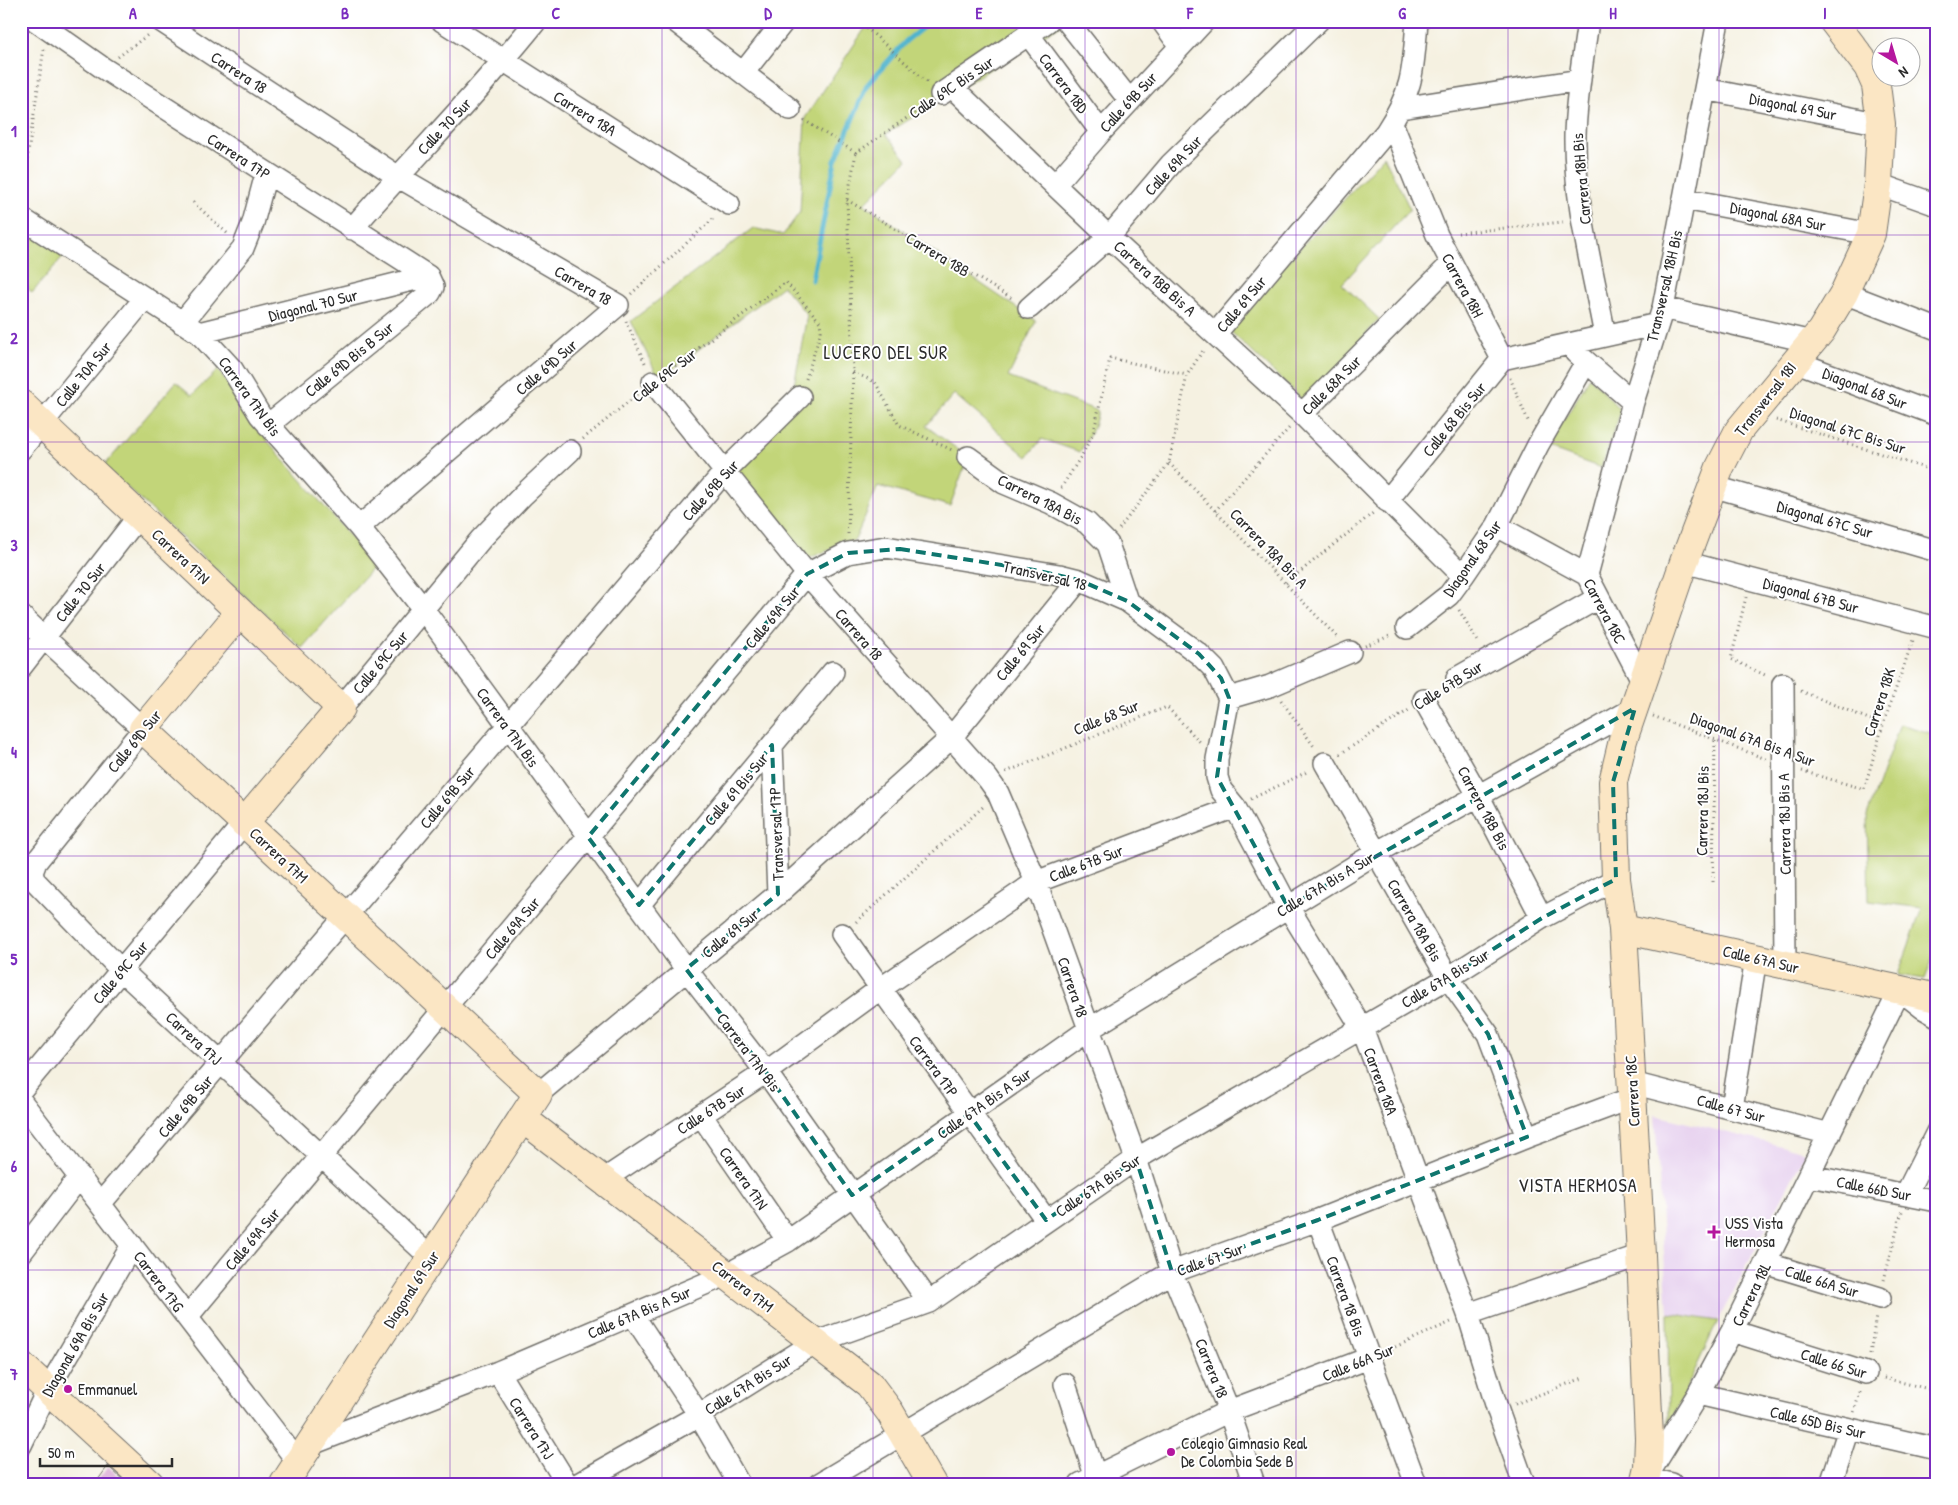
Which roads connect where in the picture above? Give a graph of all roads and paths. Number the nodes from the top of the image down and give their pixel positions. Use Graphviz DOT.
graph roads {
  1 [pos="442,21"];
  2 [pos="536,21"];
  3 [pos="674,21"];
  4 [pos="784,21"];
  5 [pos="860,21"];
  6 [pos="1048,21"];
  7 [pos="1067,21"];
  8 [pos="1162,21"];
  9 [pos="1204,21"];
  10 [pos="1318,21"];
  11 [pos="1417,21"];
  12 [pos="1588,21"];
  13 [pos="1718,21"];
  14 [pos="1833,21"];
  15 [pos="164,22"];
  16 [pos="42,25"];
  17 [pos="1028,34"];
  18 [pos="1180,46"];
  19 [pos="504,62"];
  20 [pos="103,68"];
  21 [pos="743,73"];
  22 [pos="1580,80"];
  23 [pos="1705,89"];
  24 [pos="946,90"];
  25 [pos="1130,101"];
  26 [pos="790,109"];
  27 [pos="1396,115"];
  28 [pos="1880,124"];
  29 [pos="1101,132"];
  30 [pos="854,152"];
  31 [pos="266,174"];
  32 [pos="397,176"];
  33 [pos="1878,184"];
  34 [pos="1055,185"];
  35 [pos="21,199"];
  36 [pos="1684,199"];
  37 [pos="1935,199"];
  38 [pos="847,200"];
  39 [pos="193,202"];
  40 [pos="729,204"];
  41 [pos="21,218"];
  42 [pos="1583,220"];
  43 [pos="352,229"];
  44 [pos="1871,234"];
  45 [pos="1437,235"];
  46 [pos="1109,237"];
  47 [pos="243,248"];
  48 [pos="1451,264"];
  49 [pos="429,284"];
  50 [pos="1844,293"];
  51 [pos="145,298"];
  52 [pos="618,305"];
  53 [pos="1029,308"];
  54 [pos="1660,316"];
  55 [pos="191,328"];
  56 [pos="1937,330"];
  57 [pos="1216,332"];
  58 [pos="1605,336"];
  59 [pos="1566,345"];
  60 [pos="1803,351"];
  61 [pos="1502,359"];
  62 [pos="1586,362"];
  63 [pos="853,372"];
  64 [pos="1186,375"];
  65 [pos="653,382"];
  66 [pos="800,397"];
  67 [pos="1633,402"];
  68 [pos="21,404"];
  69 [pos="1752,412"];
  70 [pos="1302,414"];
  71 [pos="1937,415"];
  72 [pos="42,424"];
  73 [pos="268,425"];
  74 [pos="1538,446"];
  75 [pos="21,449"];
  76 [pos="570,451"];
  77 [pos="968,457"];
  78 [pos="1169,463"];
  79 [pos="726,470"];
  80 [pos="1937,472"];
  81 [pos="1712,486"];
  82 [pos="1387,502"];
  83 [pos="1051,503"];
  84 [pos="1215,511"];
  85 [pos="138,517"];
  86 [pos="1497,526"];
  87 [pos="360,527"];
  88 [pos="1108,544"];
  89 [pos="1937,551"];
  90 [pos="848,552"];
  91 [pos="1684,562"];
  92 [pos="807,574"];
  93 [pos="1587,575"];
  94 [pos="1463,576"];
  95 [pos="1750,579"];
  96 [pos="1079,580"];
  97 [pos="1286,582"];
  98 [pos="1449,595"];
  99 [pos="1598,598"];
  100 [pos="1128,600"];
  101 [pos="424,610"];
  102 [pos="240,612"];
  103 [pos="21,616"];
  104 [pos="1928,626"];
  105 [pos="1407,628"];
  106 [pos="44,637"];
  107 [pos="1350,652"];
  108 [pos="1489,659"];
  109 [pos="21,667"];
  110 [pos="833,672"];
  111 [pos="1457,678"];
  112 [pos="1783,684"];
  113 [pos="1270,686"];
  114 [pos="1639,696"];
  115 [pos="1229,698"];
  116 [pos="1424,700"];
  117 [pos="342,708"];
  118 [pos="1883,725"];
  119 [pos="508,726"];
  120 [pos="143,729"];
  121 [pos="951,738"];
  122 [pos="1715,740"];
  123 [pos="772,745"];
  124 [pos="1217,759"];
  125 [pos="1326,763"];
  126 [pos="1783,766"];
  127 [pos="993,786"];
  128 [pos="1864,790"];
  129 [pos="1478,795"];
  130 [pos="1235,807"];
  131 [pos="244,823"];
  132 [pos="588,837"];
  133 [pos="1376,853"];
  134 [pos="32,872"];
  135 [pos="1616,879"];
  136 [pos="1036,882"];
  137 [pos="1713,882"];
  138 [pos="778,894"];
  139 [pos="639,905"];
  140 [pos="1288,907"];
  141 [pos="346,916"];
  142 [pos="1542,918"];
  143 [pos="1622,928"];
  144 [pos="842,934"];
  145 [pos="1756,958"];
  146 [pos="1785,965"];
  147 [pos="686,969"];
  148 [pos="121,970"];
  149 [pos="1448,978"];
  150 [pos="880,989"];
  151 [pos="1900,990"];
  152 [pos="1937,998"];
  153 [pos="445,1008"];
  154 [pos="1937,1016"];
  155 [pos="1362,1028"];
  156 [pos="1088,1030"];
  157 [pos="221,1063"];
  158 [pos="766,1072"];
  159 [pos="21,1090"];
  160 [pos="1632,1091"];
  161 [pos="538,1094"];
  162 [pos="21,1101"];
  163 [pos="1732,1108"];
  164 [pos="969,1114"];
  165 [pos="701,1115"];
  166 [pos="522,1118"];
  167 [pos="1937,1132"];
  168 [pos="1830,1134"];
  169 [pos="1527,1137"];
  170 [pos="321,1156"];
  171 [pos="1136,1159"];
  172 [pos="80,1176"];
  173 [pos="1810,1176"];
  174 [pos="603,1180"];
  175 [pos="1417,1180"];
  176 [pos="1906,1194"];
  177 [pos="852,1195"];
  178 [pos="1937,1201"];
  179 [pos="100,1204"];
  180 [pos="1046,1220"];
  181 [pos="1318,1220"];
  182 [pos="788,1241"];
  183 [pos="132,1246"];
  184 [pos="21,1253"];
  185 [pos="1642,1255"];
  186 [pos="431,1258"];
  187 [pos="1765,1263"];
  188 [pos="1172,1272"];
  189 [pos="728,1274"];
  190 [pos="1880,1298"];
  191 [pos="929,1302"];
  192 [pos="1468,1314"];
  193 [pos="633,1315"];
  194 [pos="187,1317"];
  195 [pos="1732,1331"];
  196 [pos="814,1343"];
  197 [pos="1369,1358"];
  198 [pos="21,1365"];
  199 [pos="498,1372"];
  200 [pos="1866,1373"];
  201 [pos="1583,1378"];
  202 [pos="1064,1384"];
  203 [pos="47,1390"];
  204 [pos="1937,1391"];
  205 [pos="1698,1394"];
  206 [pos="1229,1411"];
  207 [pos="1498,1411"];
  208 [pos="699,1415"];
  209 [pos="1849,1429"];
  210 [pos="903,1434"];
  211 [pos="21,1445"];
  212 [pos="1937,1449"];
  213 [pos="297,1463"];
  214 [pos="1091,1481"];
  215 [pos="1645,1481"];
  216 [pos="150,1484"];
  217 [pos="567,1484"];
  218 [pos="578,1484"];
  219 [pos="739,1484"];
  220 [pos="819,1484"];
  221 [pos="932,1484"];
  222 [pos="1254,1484"];
  223 [pos="1416,1484"];
  224 [pos="1524,1484"];
  225 [pos="1672,1484"];
  226 [pos="1831,1484"];
  1 -- 19 [label="street, Carrera 18A"];
  2 -- 19 [label="street, Calle 70 Sur"];
  3 -- 21 [label="street"];
  4 -- 21 [label="street"];
  5 -- 24 [label="path"];
  6 -- 17 [label="street, Calle 69C Bis Sur"];
  7 -- 25 [label="street"];
  8 -- 18 [label="street"];
  9 -- 18 [label="street, Calle 69B Sur"];
  10 -- 46 [label="street, Calle 69A Sur"];
  11 -- 27 [label="street"];
  12 -- 22 [label="street, Carrera 18H Bis"];
  13 -- 23 [label="street, Transversal 18H Bis"];
  14 -- 28 [label="street, Transversal 18I"];
  15 -- 20 [label="path"];
  15 -- 32 [label="street, Carrera 18"];
  16 -- 20 [label="street, Carrera 17P"];
  16 -- 35 [label="path"];
  17 -- 24 [label="street, Calle 69C Bis Sur"];
  17 -- 29 [label="street, Carrera 18D"];
  18 -- 25 [label="street, Calle 69B Sur"];
  19 -- 32 [label="street, Calle 70 Sur"];
  19 -- 40 [label="street, Carrera 18A"];
  20 -- 31 [label="street, Carrera 17P"];
  21 -- 26 [label="street"];
  22 -- 27 [label="street"];
  22 -- 42 [label="street, Carrera 18H Bis"];
  23 -- 28 [label="street, Diagonal 69 Sur"];
  23 -- 36 [label="street, Transversal 18H Bis"];
  24 -- 30 [label="path, Calle 69C Bis Sur"];
  24 -- 34 [label="street, Carrera 18B Bis A"];
  25 -- 29 [label="street, Calle 69B Sur"];
  26 -- 30 [label="path"];
  27 -- 45 [label="street, Carrera 18H"];
  27 -- 57 [label="street, Calle 69 Sur"];
  28 -- 33 [label="street, Transversal 18I"];
  29 -- 34 [label="street, Calle 69B Sur"];
  30 -- 38 [label="path"];
  31 -- 43 [label="street, Carrera 17P"];
  31 -- 47 [label="street"];
  32 -- 43 [label="street, Calle 70 Sur"];
  32 -- 52 [label="street, Carrera 18"];
  33 -- 37 [label="street"];
  33 -- 44 [label="street, Transversal 18I"];
  34 -- 46 [label="street, Carrera 18B Bis A"];
  36 -- 44 [label="street, Diagonal 68A Sur"];
  36 -- 54 [label="street, Transversal 18H Bis"];
  38 -- 53 [label="path, Carrera 18B"];
  38 -- 63 [label="path"];
  39 -- 47 [label="path"];
  40 -- 52 [label="path"];
  41 -- 51 [label="street, Carrera 17N Bis"];
  42 -- 45 [label="path"];
  42 -- 58 [label="street, Carrera 18H Bis"];
  43 -- 49 [label="street, Carrera 17P"];
  44 -- 50 [label="street, Transversal 18I"];
  45 -- 48 [label="street, Carrera 18H"];
  46 -- 53 [label="street, Calle 69A Sur"];
  46 -- 57 [label="street, Carrera 18B Bis A"];
  47 -- 55 [label="street"];
  48 -- 61 [label="street, Carrera 18H"];
  48 -- 70 [label="street, Calle 68A Sur"];
  49 -- 55 [label="street, Diagonal 70 Sur"];
  49 -- 73 [label="street, Calle 69D Bis B Sur"];
  50 -- 56 [label="street"];
  50 -- 60 [label="street, Transversal 18I"];
  51 -- 55 [label="street, Carrera 17N Bis"];
  51 -- 72 [label="street, Calle 70A Sur"];
  52 -- 65 [label="path, Carrera 18"];
  52 -- 87 [label="street, Calle 69D Sur"];
  54 -- 58 [label="street"];
  54 -- 60 [label="street, Diagonal 68 Sur"];
  54 -- 67 [label="street, Transversal 18H Bis"];
  55 -- 73 [label="street, Carrera 17N Bis"];
  57 -- 64 [label="path, Calle 69 Sur"];
  57 -- 70 [label="street, Carrera 18B Bis A"];
  58 -- 59 [label="street"];
  59 -- 61 [label="street"];
  59 -- 62 [label="street"];
  60 -- 69 [label="street, Transversal 18I"];
  60 -- 71 [label="street, Diagonal 68 Sur"];
  61 -- 74 [label="path"];
  61 -- 82 [label="street, Calle 68 Bis Sur"];
  62 -- 67 [label="street"];
  62 -- 74 [label="street, Diagonal 68 Sur"];
  63 -- 77 [label="path"];
  63 -- 90 [label="path"];
  64 -- 78 [label="path, Calle 69 Sur"];
  64 -- 83 [label="path"];
  65 -- 66 [label="path, Calle 69C Sur"];
  65 -- 76 [label="path, Calle 69C Sur"];
  65 -- 79 [label="street, Carrera 18"];
  66 -- 79 [label="street, Calle 69B Sur"];
  67 -- 93 [label="street, Transversal 18H Bis"];
  68 -- 72 [label="street, Carrera 17N"];
  69 -- 80 [label="path, Diagonal 67C Bis Sur"];
  69 -- 81 [label="street, Transversal 18I"];
  70 -- 82 [label="street, Carrera 18B Bis A"];
  70 -- 84 [label="path, Calle 68A Sur"];
  72 -- 75 [label="street, Calle 70A Sur"];
  72 -- 85 [label="street, Carrera 17N"];
  73 -- 87 [label="street, Carrera 17N Bis"];
  74 -- 86 [label="street, Diagonal 68 Sur"];
  76 -- 101 [label="street, Calle 69C Sur"];
  77 -- 83 [label="street, Carrera 18A Bis"];
  78 -- 84 [label="path, Carrera 18A Bis A"];
  78 -- 88 [label="path, Calle 69 Sur"];
  79 -- 92 [label="street, Carrera 18"];
  79 -- 119 [label="street, Calle 69B Sur"];
  81 -- 89 [label="street, Diagonal 67C Sur"];
  81 -- 91 [label="street, Transversal 18I"];
  82 -- 94 [label="street, Carrera 18B Bis A"];
  82 -- 97 [label="path"];
  83 -- 88 [label="street, Carrera 18A Bis"];
  84 -- 97 [label="path, Carrera 18A Bis A"];
  85 -- 102 [label="street, Carrera 17N"];
  85 -- 106 [label="street, Calle 70 Sur"];
  86 -- 93 [label="street, Carrera 18C"];
  86 -- 94 [label="street, Diagonal 68 Sur"];
  87 -- 101 [label="street, Carrera 17N Bis"];
  88 -- 100 [label="street, Carrera 18A Bis"];
  90 -- 92 [label="street, Calle 69A Sur"];
  90 -- 96 [label="street, Transversal 18"];
  91 -- 95 [label="street, Diagonal 67B Sur"];
  91 -- 114 [label="street, Transversal 18I"];
  92 -- 121 [label="street, Carrera 18"];
  92 -- 132 [label="street, Calle 69A Sur"];
  93 -- 99 [label="street, Carrera 18C"];
  94 -- 98 [label="street, Diagonal 68 Sur"];
  95 -- 104 [label="street, Diagonal 67B Sur"];
  95 -- 112 [label="path"];
  96 -- 100 [label="street, Transversal 18"];
  96 -- 121 [label="street, Calle 69 Sur"];
  97 -- 107 [label="path, Carrera 18A Bis A"];
  98 -- 105 [label="street, Diagonal 68 Sur"];
  98 -- 108 [label="path"];
  99 -- 108 [label="street, Calle 67B Sur"];
  99 -- 114 [label="street, Carrera 18C"];
  100 -- 115 [label="street, Transversal 18"];
  101 -- 117 [label="street, Calle 69C Sur"];
  101 -- 119 [label="street, Carrera 17N Bis"];
  102 -- 117 [label="street, Carrera 17N"];
  102 -- 120 [label="street, Calle 69D Sur"];
  103 -- 106 [label="street, Carrera 17M"];
  104 -- 118 [label="path, Carrera 18K"];
  105 -- 107 [label="path"];
  106 -- 109 [label="street, Calle 70 Sur"];
  106 -- 120 [label="street, Carrera 17M"];
  107 -- 113 [label="street"];
  108 -- 111 [label="street, Calle 67B Sur"];
  110 -- 123 [label="street, Calle 69 Bis Sur"];
  112 -- 118 [label="path"];
  112 -- 126 [label="street, Carrera 18J Bis A"];
  113 -- 115 [label="street"];
  113 -- 125 [label="path"];
  114 -- 122 [label="path, Diagonal 67A Bis A Sur"];
  114 -- 129 [label="street, Calle 67A Bis A Sur"];
  114 -- 135 [label="street, Carrera 18C"];
  115 -- 124 [label="street, Carrera 18A"];
  116 -- 125 [label="path, Calle 67B Sur"];
  116 -- 129 [label="street, Carrera 18B Bis"];
  117 -- 131 [label="street, Calle 69C Sur"];
  118 -- 128 [label="path, Carrera 18K"];
  119 -- 132 [label="street, Carrera 17N Bis"];
  119 -- 141 [label="street, Calle 69B Sur"];
  120 -- 131 [label="street, Carrera 17M"];
  120 -- 134 [label="street, Calle 69D Sur"];
  121 -- 127 [label="street, Carrera 18"];
  121 -- 138 [label="street, Calle 69 Sur"];
  122 -- 126 [label="path, Diagonal 67A Bis A Sur"];
  122 -- 137 [label="path, Carrera 18J Bis"];
  123 -- 138 [label="street, Transversal 17P"];
  123 -- 139 [label="street, Calle 69 Bis Sur"];
  124 -- 127 [label="path, Calle 68 Sur"];
  124 -- 130 [label="street, Carrera 18A"];
  125 -- 130 [label="path, Calle 67B Sur"];
  125 -- 133 [label="street, Carrera 18A Bis"];
  126 -- 128 [label="path, Diagonal 67A Bis A Sur"];
  126 -- 146 [label="street, Carrera 18J Bis A"];
  127 -- 136 [label="street, Carrera 18"];
  127 -- 144 [label="path, Calle 68 Sur"];
  129 -- 133 [label="street, Calle 67A Bis A Sur"];
  129 -- 142 [label="street, Carrera 18B Bis"];
  130 -- 136 [label="street, Calle 67B Sur"];
  130 -- 140 [label="street, Carrera 18A"];
  131 -- 141 [label="street, Carrera 17M"];
  131 -- 148 [label="street, Calle 69C Sur"];
  132 -- 139 [label="street, Carrera 17N Bis"];
  132 -- 153 [label="street, Calle 69A Sur"];
  133 -- 140 [label="street, Calle 67A Bis A Sur"];
  133 -- 149 [label="street, Carrera 18A Bis"];
  134 -- 148 [label="street, Carrera 17J"];
  135 -- 142 [label="street, Calle 67A Bis Sur"];
  135 -- 143 [label="street, Carrera 18C"];
  136 -- 150 [label="street, Calle 67B Sur"];
  136 -- 156 [label="street, Carrera 18"];
  138 -- 147 [label="street, Calle 69 Sur"];
  139 -- 147 [label="street, Carrera 17N Bis"];
  140 -- 155 [label="street, Carrera 18A"];
  140 -- 156 [label="street, Calle 67A Bis A Sur"];
  141 -- 153 [label="street, Carrera 17M"];
  141 -- 157 [label="street, Calle 69B Sur"];
  142 -- 149 [label="street, Calle 67A Bis Sur"];
  143 -- 145 [label="street, Calle 67A Sur"];
  143 -- 160 [label="street, Carrera 18C"];
  144 -- 150 [label="street, Carrera 17P"];
  145 -- 146 [label="street, Calle 67A Sur"];
  145 -- 163 [label="street"];
  146 -- 151 [label="street, Calle 67A Sur"];
  147 -- 158 [label="street, Carrera 17N Bis"];
  147 -- 161 [label="street, Calle 69 Sur"];
  148 -- 157 [label="street, Carrera 17J"];
  148 -- 159 [label="street, Calle 69C Sur"];
  149 -- 155 [label="street, Calle 67A Bis Sur"];
  149 -- 169 [label="street, Carrera 18A Bis"];
  150 -- 158 [label="street, Calle 67B Sur"];
  150 -- 164 [label="street, Carrera 17P"];
  151 -- 152 [label="street, Calle 67A Sur"];
  151 -- 154 [label="street, Calle 67A Sur"];
  151 -- 168 [label="street, Carrera 18L"];
  153 -- 161 [label="street, Carrera 17M"];
  153 -- 170 [label="street, Calle 69A Sur"];
  155 -- 171 [label="street, Calle 67A Bis Sur"];
  155 -- 175 [label="street, Carrera 18A"];
  156 -- 164 [label="street, Calle 67A Bis A Sur"];
  156 -- 171 [label="street, Carrera 18"];
  157 -- 170 [label="street, Carrera 17J"];
  157 -- 179 [label="street, Calle 69B Sur"];
  158 -- 165 [label="street, Calle 67B Sur"];
  158 -- 177 [label="street, Carrera 17N Bis"];
  160 -- 163 [label="street, Calle 67 Sur"];
  160 -- 169 [label="street, Calle 67 Sur"];
  160 -- 185 [label="street, Carrera 18C"];
  161 -- 166 [label="street, Diagonal 69 Sur"];
  162 -- 172 [label="street, Carrera 17G"];
  163 -- 168 [label="street, Calle 67 Sur"];
  164 -- 177 [label="street, Calle 67A Bis A Sur"];
  164 -- 180 [label="street, Carrera 17P"];
  165 -- 174 [label="street, Calle 67B Sur"];
  165 -- 182 [label="street, Carrera 17N"];
  166 -- 174 [label="street, Carrera 17M"];
  166 -- 186 [label="street, Diagonal 69 Sur"];
  167 -- 176 [label="street"];
  168 -- 173 [label="street, Carrera 18L"];
  169 -- 175 [label="street, Calle 67 Sur"];
  170 -- 186 [label="street, Carrera 17J"];
  170 -- 194 [label="street, Calle 69A Sur"];
  171 -- 180 [label="street, Calle 67A Bis Sur"];
  171 -- 188 [label="street, Carrera 18"];
  172 -- 179 [label="street, Carrera 17G"];
  172 -- 184 [label="street"];
  173 -- 176 [label="street, Calle 66D Sur"];
  173 -- 187 [label="street, Carrera 18L"];
  174 -- 189 [label="street, Carrera 17M"];
  175 -- 181 [label="street, Calle 67 Sur"];
  175 -- 192 [label="street, Carrera 18A"];
  176 -- 178 [label="street, Calle 66D Sur"];
  177 -- 182 [label="street, Calle 67A Bis A Sur"];
  177 -- 191 [label="street, Carrera 17N Bis"];
  179 -- 183 [label="street, Carrera 17G"];
  180 -- 191 [label="street, Calle 67A Bis Sur"];
  181 -- 188 [label="street, Calle 67 Sur"];
  181 -- 197 [label="street, Carrera 18 Bis"];
  182 -- 189 [label="street, Calle 67A Bis A Sur"];
  183 -- 194 [label="street, Carrera 17G"];
  183 -- 203 [label="street, Diagonal 69A Bis Sur"];
  185 -- 192 [label="street"];
  185 -- 215 [label="street, Carrera 18C"];
  186 -- 213 [label="street, Diagonal 69 Sur"];
  187 -- 190 [label="street, Calle 66A Sur"];
  187 -- 195 [label="street, Carrera 18L"];
  188 -- 206 [label="street, Carrera 18"];
  188 -- 210 [label="street, Calle 67 Sur"];
  189 -- 193 [label="street, Calle 67A Bis A Sur"];
  189 -- 196 [label="street, Carrera 17M"];
  191 -- 196 [label="street, Calle 67A Bis Sur"];
  192 -- 197 [label="path, Calle 66A Sur"];
  192 -- 207 [label="street, Carrera 18A"];
  193 -- 199 [label="street, Calle 67A Bis A Sur"];
  193 -- 208 [label="street"];
  194 -- 213 [label="street, Carrera 17G"];
  195 -- 200 [label="street, Calle 66 Sur"];
  195 -- 205 [label="street, Carrera 18L"];
  196 -- 208 [label="street, Calle 67A Bis Sur"];
  196 -- 210 [label="street, Carrera 17M"];
  197 -- 206 [label="street, Calle 66A Sur"];
  197 -- 223 [label="street, Carrera 18 Bis"];
  198 -- 203 [label="street"];
  199 -- 213 [label="street, Calle 67A Bis A Sur"];
  199 -- 217 [label="street, Carrera 17J"];
  200 -- 204 [label="path, Calle 66 Sur"];
  200 -- 209 [label="path"];
  201 -- 207 [label="path"];
  202 -- 214 [label="street"];
  203 -- 211 [label="street, Diagonal 69A Bis Sur"];
  203 -- 216 [label="street"];
  205 -- 209 [label="street, Calle 65D Bis Sur"];
  205 -- 215 [label="street, Carrera 18L"];
  206 -- 214 [label="street, Calle 66A Sur"];
  206 -- 222 [label="street, Carrera 18"];
  207 -- 224 [label="street, Carrera 18A"];
  208 -- 218 [label="street, Calle 67A Bis Sur"];
  208 -- 219 [label="street"];
  209 -- 212 [label="street, Calle 65D Bis Sur"];
  209 -- 226 [label="street"];
  210 -- 220 [label="street, Calle 67 Sur"];
  210 -- 221 [label="street, Carrera 17M"];
  215 -- 225 [label="street"];
}
